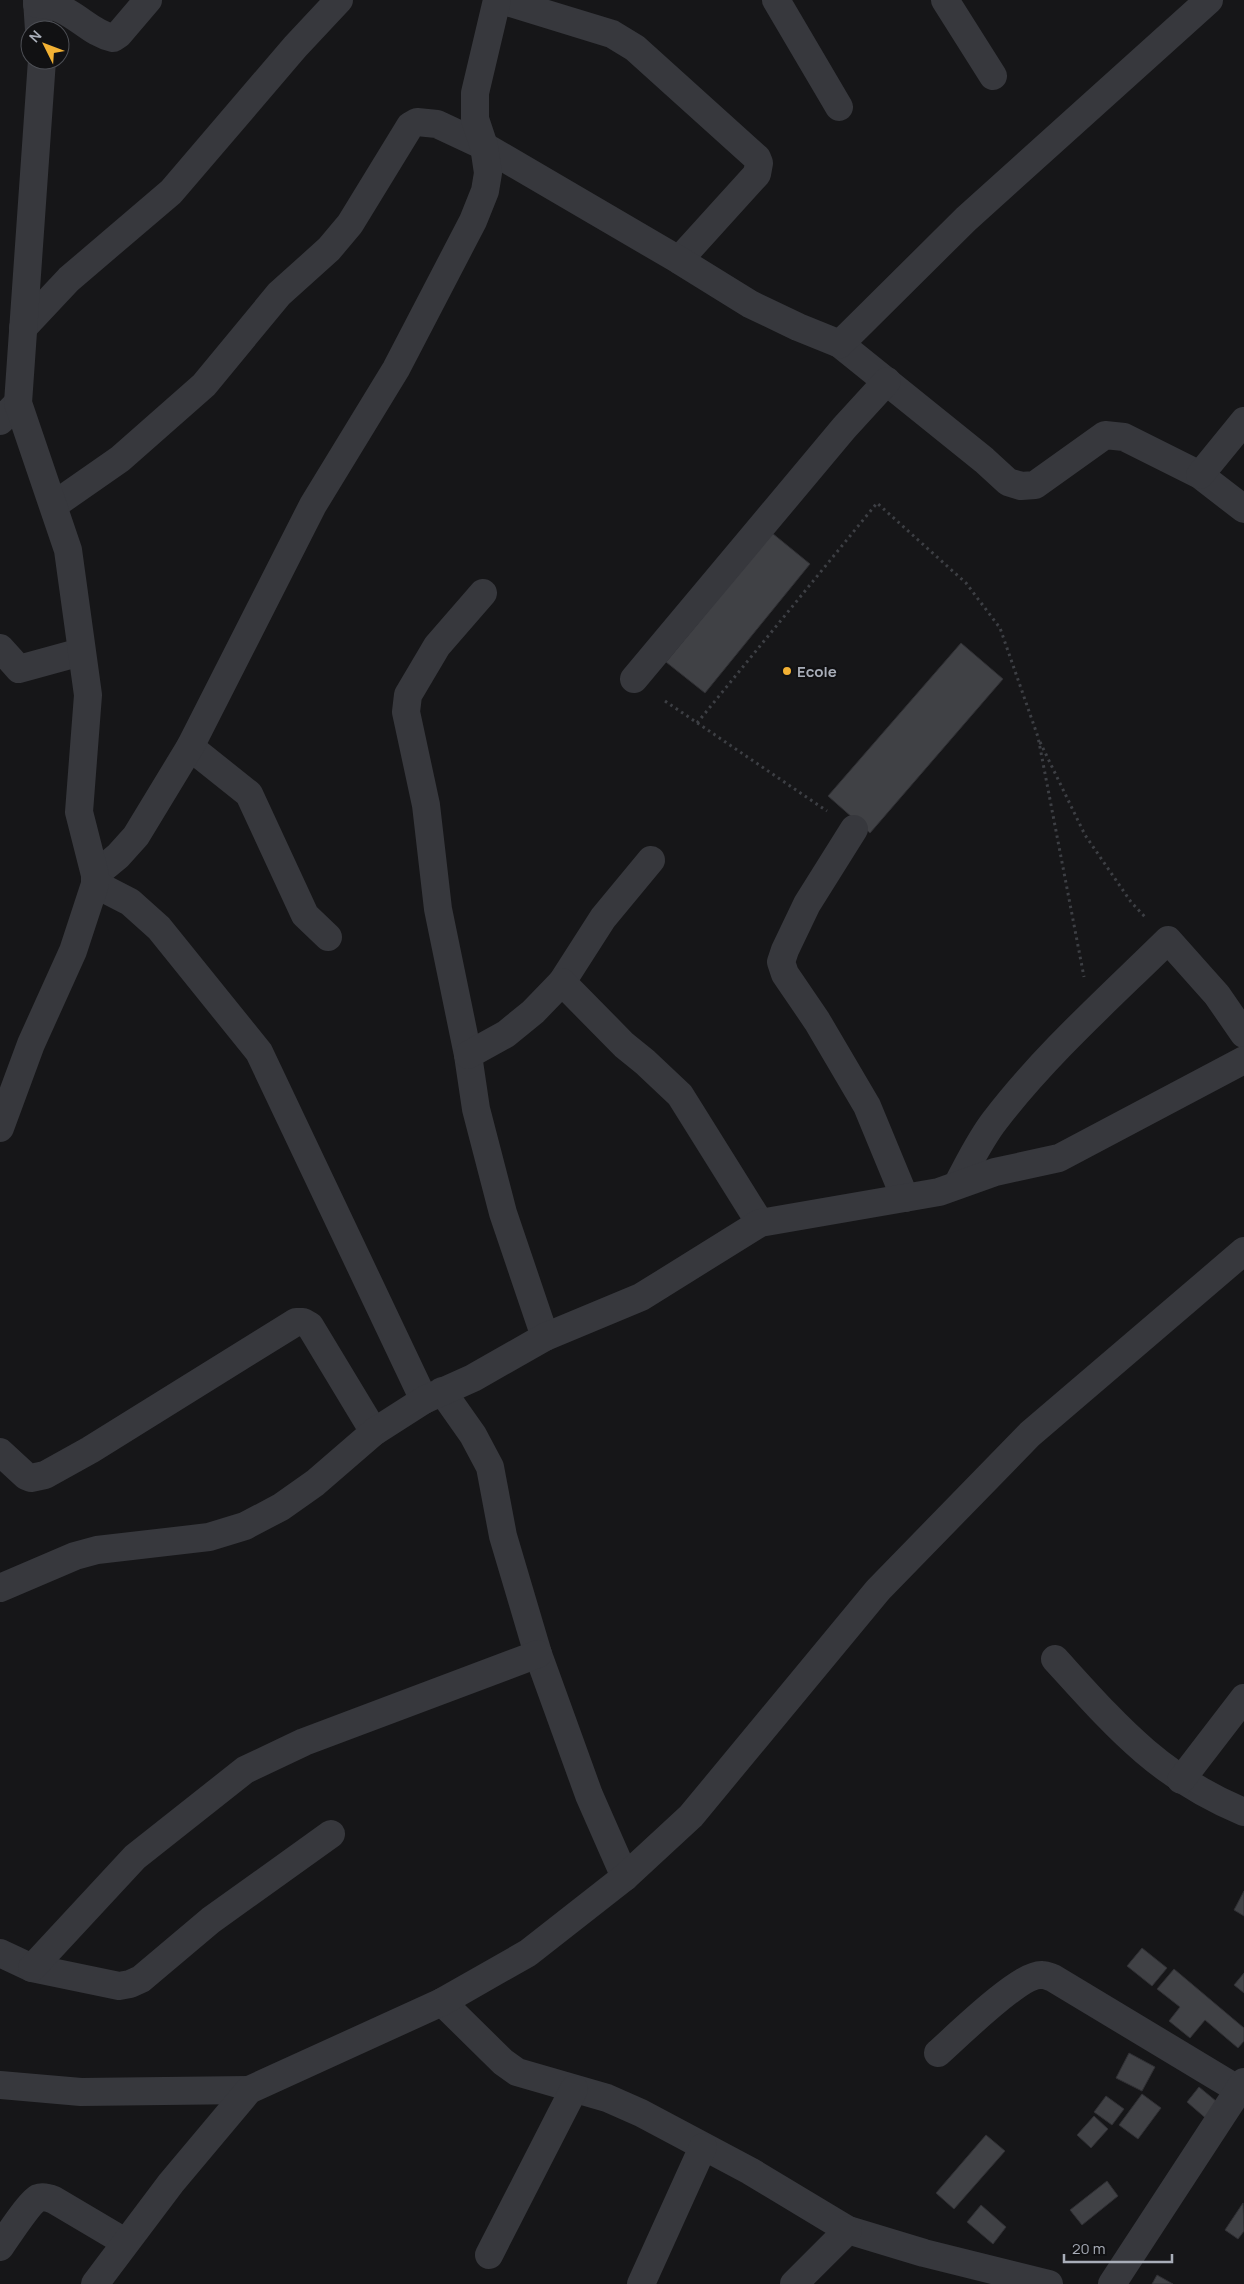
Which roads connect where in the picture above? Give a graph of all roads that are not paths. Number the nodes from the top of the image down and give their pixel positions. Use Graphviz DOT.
graph roads {
  1 [pos="148,0"];
  2 [pos="339,0"];
  3 [pos="497,0"];
  4 [pos="501,0"];
  5 [pos="776,0"];
  6 [pos="945,0"];
  7 [pos="1209,0"];
  8 [pos="38,11"];
  9 [pos="41,70"];
  10 [pos="993,76"];
  11 [pos="838,107"];
  12 [pos="484,146"];
  13 [pos="679,260"];
  14 [pos="23,328"];
  15 [pos="840,344"];
  16 [pos="887,381"];
  17 [pos="9,412"];
  18 [pos="1244,421"];
  19 [pos="1200,475"];
  20 [pos="54,505"];
  21 [pos="1244,509"];
  22 [pos="483,593"];
  23 [pos="0,648"];
  24 [pos="81,652"];
  25 [pos="634,679"];
  26 [pos="190,746"];
  27 [pos="854,829"];
  28 [pos="651,860"];
  29 [pos="95,879"];
  30 [pos="328,937"];
  31 [pos="562,982"];
  32 [pos="1244,1034"];
  33 [pos="468,1055"];
  34 [pos="1244,1060"];
  35 [pos="0,1128"];
  36 [pos="957,1185"];
  37 [pos="905,1198"];
  38 [pos="760,1223"];
  39 [pos="1244,1251"];
  40 [pos="546,1336"];
  41 [pos="433,1396"];
  42 [pos="374,1432"];
  43 [pos="0,1452"];
  44 [pos="0,1588"];
  45 [pos="538,1654"];
  46 [pos="1055,1659"];
  47 [pos="1244,1698"];
  48 [pos="1181,1780"];
  49 [pos="1244,1812"];
  50 [pos="331,1834"];
  51 [pos="624,1877"];
  52 [pos="0,1953"];
  53 [pos="32,1968"];
  54 [pos="442,2002"];
  55 [pos="938,2054"];
  56 [pos="0,2086"];
  57 [pos="1242,2086"];
  58 [pos="574,2089"];
  59 [pos="249,2090"];
  60 [pos="703,2147"];
  61 [pos="848,2230"];
  62 [pos="125,2242"];
  63 [pos="0,2247"];
  64 [pos="489,2255"];
  65 [pos="95,2284"];
  66 [pos="641,2284"];
  67 [pos="794,2284"];
  68 [pos="1049,2284"];
  69 [pos="1112,2284"];
  1 -- 8 [label="street"];
  2 -- 14 [label="street"];
  3 -- 12 [label="street"];
  4 -- 13 [label="street"];
  5 -- 11 [label="street"];
  6 -- 10 [label="street"];
  7 -- 15 [label="street"];
  9 -- 14 [label="street"];
  12 -- 13 [label="street"];
  12 -- 20 [label="street"];
  12 -- 26 [label="street"];
  13 -- 15 [label="street"];
  14 -- 17 [label="street"];
  15 -- 16 [label="street"];
  16 -- 19 [label="street"];
  16 -- 25 [label="street"];
  17 -- 20 [label="street"];
  18 -- 19 [label="street"];
  19 -- 21 [label="street"];
  20 -- 24 [label="street"];
  22 -- 33 [label="street"];
  23 -- 24 [label="street"];
  24 -- 29 [label="street"];
  26 -- 29 [label="street"];
  26 -- 30 [label="street"];
  27 -- 37 [label="street"];
  28 -- 31 [label="street"];
  29 -- 35 [label="street"];
  29 -- 41 [label="street"];
  31 -- 33 [label="street"];
  31 -- 38 [label="street"];
  32 -- 36 [label="street"];
  33 -- 40 [label="street"];
  34 -- 36 [label="street"];
  36 -- 37 [label="street"];
  37 -- 38 [label="street"];
  38 -- 40 [label="street"];
  39 -- 51 [label="street"];
  40 -- 41 [label="street"];
  41 -- 42 [label="street"];
  41 -- 45 [label="street"];
  42 -- 43 [label="street"];
  42 -- 44 [label="street"];
  45 -- 51 [label="street"];
  45 -- 53 [label="street"];
  46 -- 48 [label="street"];
  47 -- 48 [label="street"];
  48 -- 49 [label="street"];
  50 -- 53 [label="street"];
  51 -- 54 [label="street"];
  52 -- 53 [label="street"];
  54 -- 58 [label="street"];
  54 -- 59 [label="street"];
  55 -- 57 [label="street"];
  56 -- 59 [label="street"];
  57 -- 69 [label="street"];
  58 -- 60 [label="street"];
  58 -- 64 [label="street"];
  59 -- 62 [label="street"];
  60 -- 61 [label="street"];
  60 -- 66 [label="street"];
  61 -- 67 [label="street"];
  61 -- 68 [label="street"];
  62 -- 63 [label="street"];
  62 -- 65 [label="street"];
}
